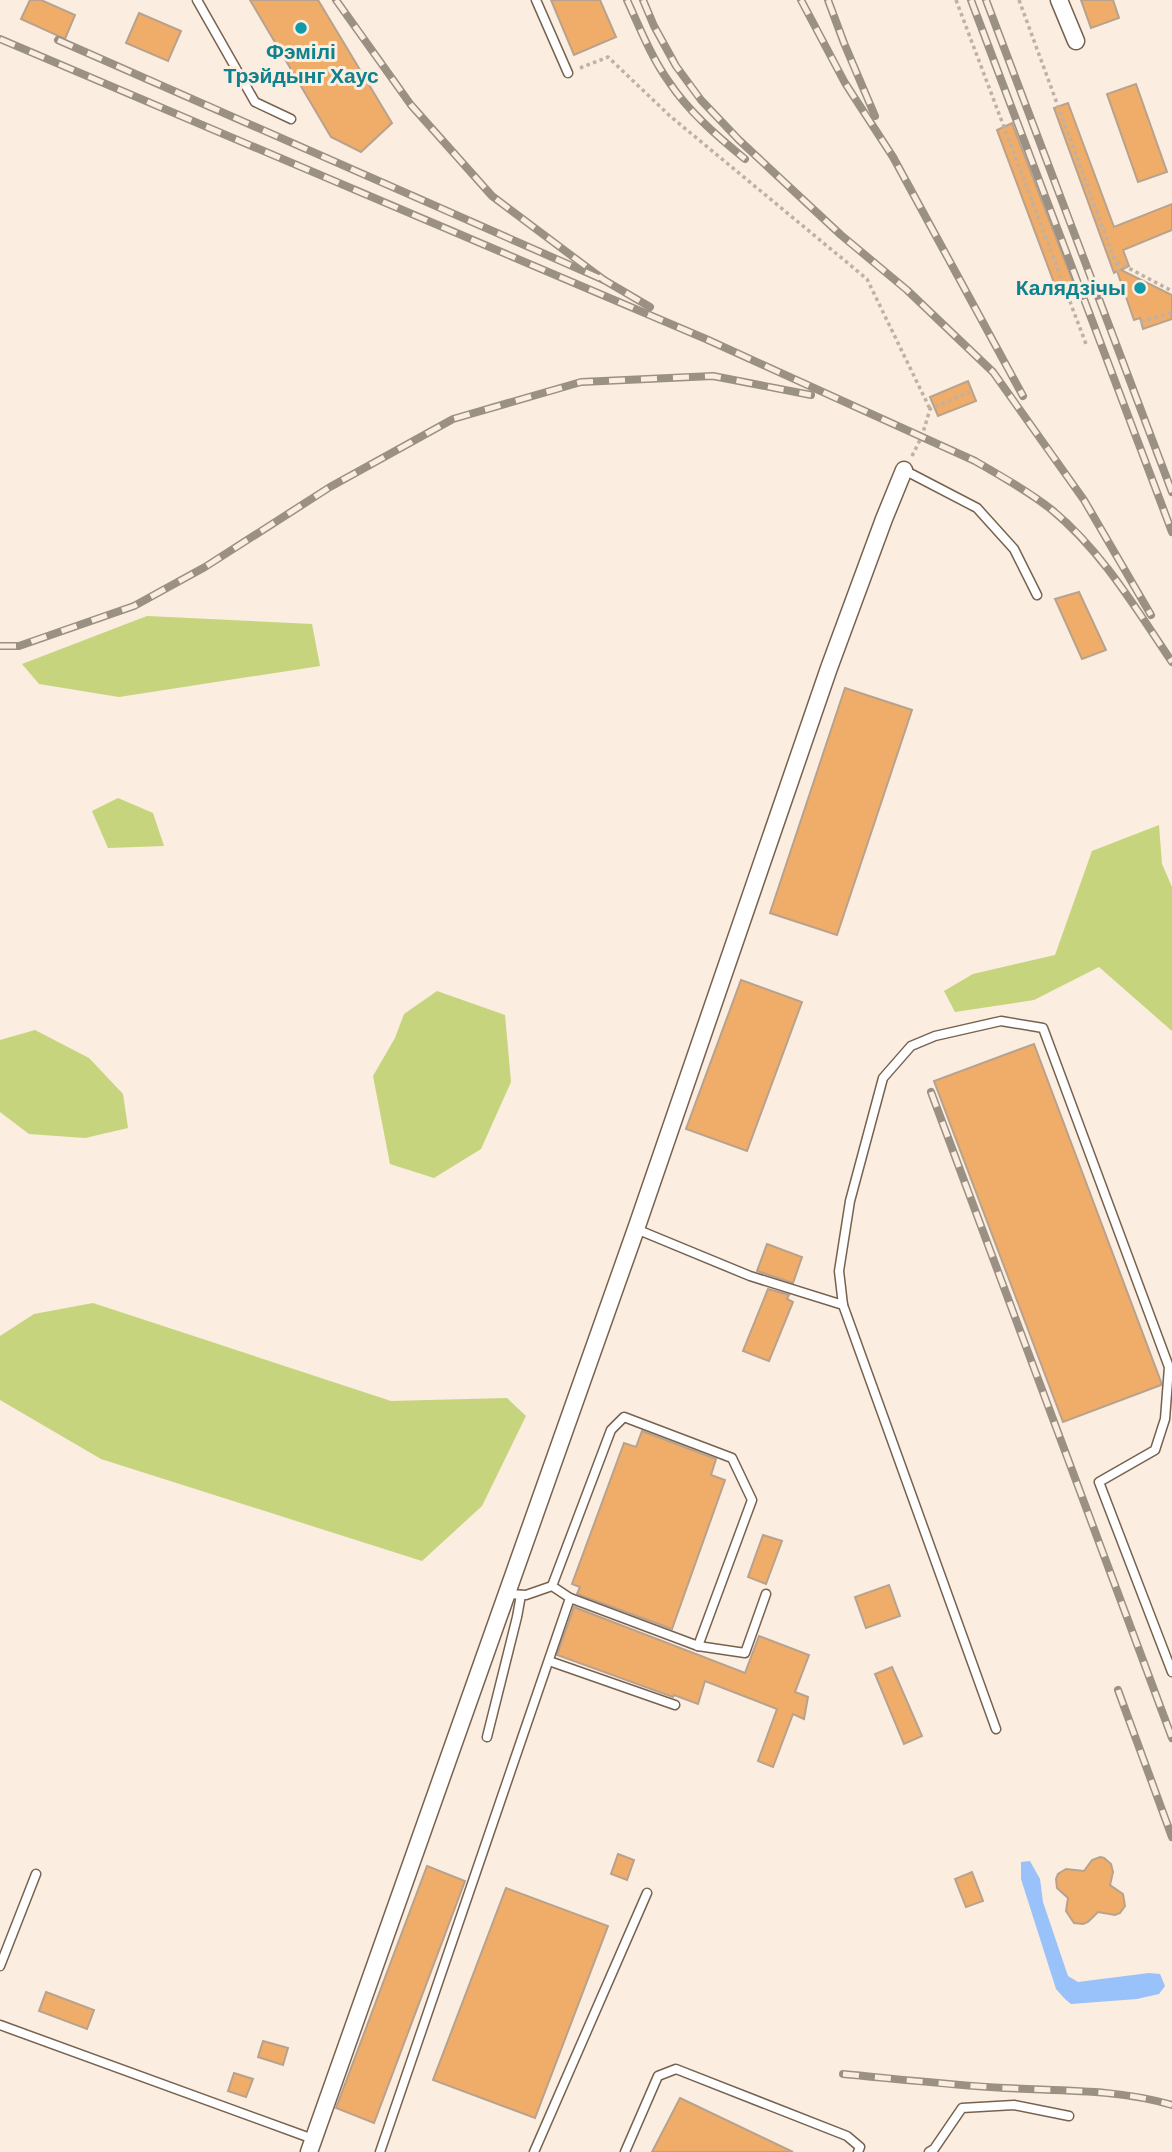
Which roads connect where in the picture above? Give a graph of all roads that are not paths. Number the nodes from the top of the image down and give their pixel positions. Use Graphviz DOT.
graph roads {
  1 [pos="197,0"];
  2 [pos="536,0"];
  3 [pos="1059,0"];
  4 [pos="1076,41"];
  5 [pos="568,73"];
  6 [pos="290,119"];
  7 [pos="904,470"];
  8 [pos="1037,595"];
  9 [pos="636,1229"];
  10 [pos="843,1305"];
  11 [pos="552,1586"];
  12 [pos="513,1594"];
  13 [pos="766,1594"];
  14 [pos="570,1598"];
  15 [pos="698,1646"];
  16 [pos="549,1661"];
  17 [pos="1172,1672"];
  18 [pos="675,1705"];
  19 [pos="996,1729"];
  20 [pos="487,1737"];
  21 [pos="36,1874"];
  22 [pos="647,1893"];
  23 [pos="0,1966"];
  24 [pos="0,2025"];
  25 [pos="1069,2116"];
  26 [pos="311,2146"];
  27 [pos="380,2152"];
  28 [pos="534,2152"];
  29 [pos="625,2152"];
  30 [pos="858,2152"];
  31 [pos="929,2152"];
  1 -- 6 [label="lane"];
  2 -- 5 [label="lane"];
  3 -- 4 [label="street"];
  7 -- 8 [label="lane"];
  7 -- 9 [label="street"];
  9 -- 10 [label="lane"];
  9 -- 12 [label="street"];
  10 -- 17 [label="lane"];
  10 -- 19 [label="lane"];
  11 -- 12 [label="lane"];
  11 -- 14 [label="lane"];
  11 -- 15 [label="lane"];
  12 -- 20 [label="lane"];
  12 -- 26 [label="street"];
  13 -- 15 [label="lane"];
  14 -- 15 [label="lane"];
  14 -- 16 [label="lane"];
  16 -- 18 [label="lane"];
  16 -- 27 [label="lane"];
  21 -- 23 [label="lane"];
  22 -- 28 [label="lane"];
  24 -- 26 [label="lane"];
  25 -- 31 [label="lane"];
  29 -- 30 [label="lane"];
}
